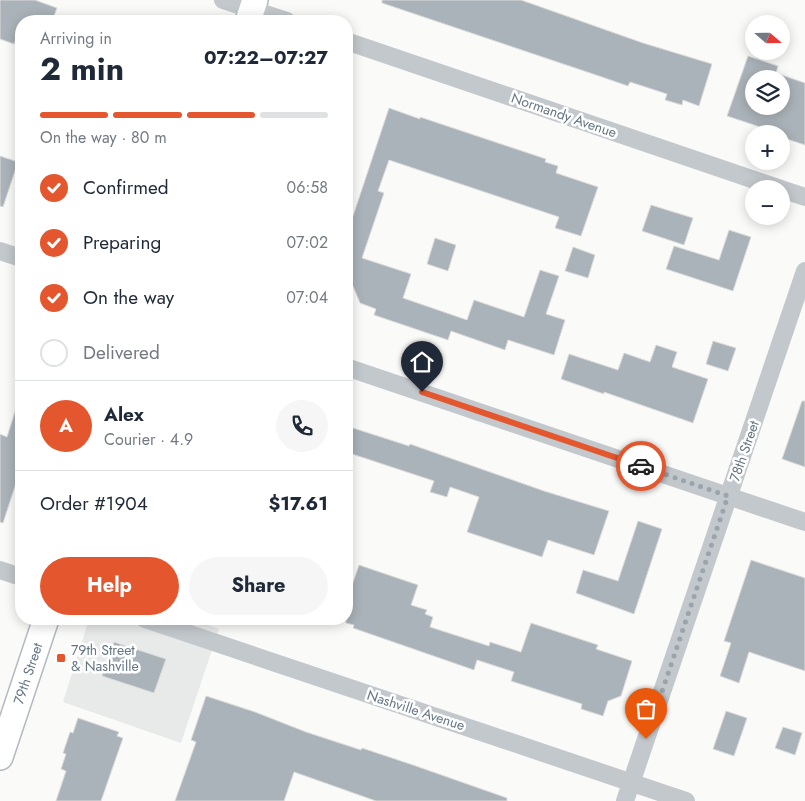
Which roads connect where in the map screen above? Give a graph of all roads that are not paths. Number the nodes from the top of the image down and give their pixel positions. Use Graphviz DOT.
graph roads {
  1 [pos="223,0"];
  2 [pos="252,10"];
  3 [pos="268,15"];
  4 [pos="353,43"];
  5 [pos="755,180"];
  6 [pos="790,192"];
  7 [pos="805,197"];
  8 [pos="0,250"];
  9 [pos="15,256"];
  10 [pos="805,271"];
  11 [pos="353,369"];
  12 [pos="728,496"];
  13 [pos="805,522"];
  14 [pos="0,570"];
  15 [pos="15,575"];
  16 [pos="44,625"];
  17 [pos="163,625"];
  18 [pos="0,757"];
  19 [pos="631,782"];
  20 [pos="625,801"];
  21 [pos="686,801"];
  1 -- 2 [label="street"];
  2 -- 3 [label="street"];
  4 -- 5 [label="street, Normandy Avenue"];
  6 -- 7 [label="street, Normandy Avenue"];
  8 -- 9 [label="street"];
  10 -- 12 [label="street, 78th Street"];
  11 -- 12 [label="street"];
  12 -- 13 [label="street"];
  12 -- 19 [label="street, 78th Street"];
  14 -- 15 [label="street"];
  16 -- 18 [label="main road, 79th Street"];
  17 -- 19 [label="street, Nashville Avenue"];
  19 -- 20 [label="street, 78th Street"];
  19 -- 21 [label="street, Nashville Avenue"];
}
